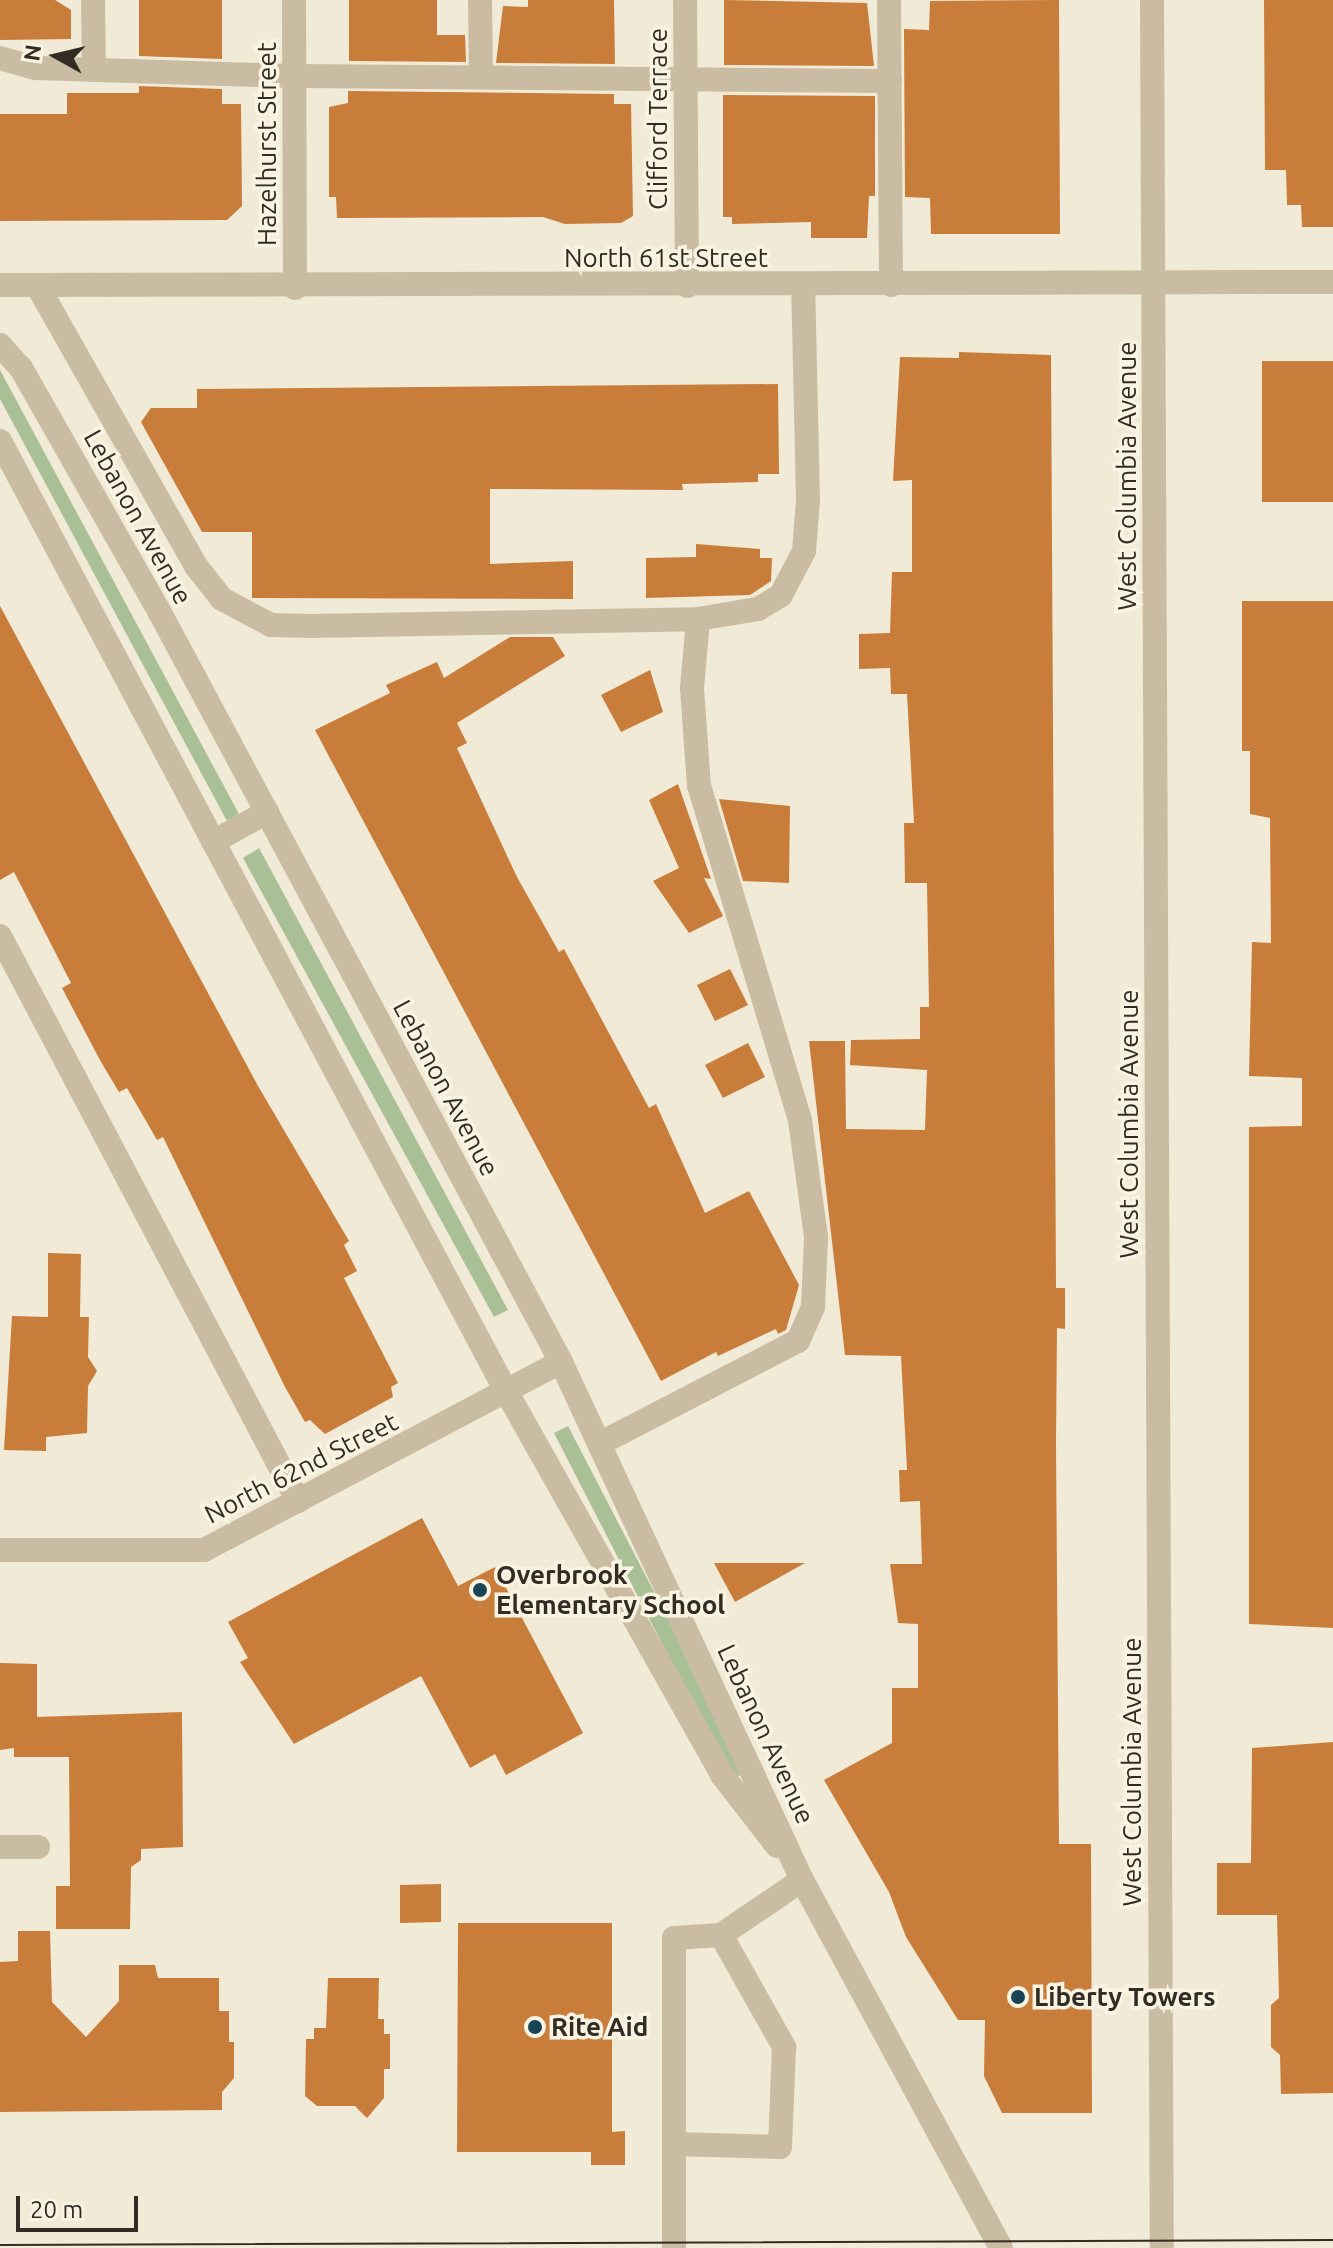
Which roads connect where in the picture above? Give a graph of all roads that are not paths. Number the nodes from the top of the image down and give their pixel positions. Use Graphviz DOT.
graph roads {
  1 [pos="93,0"];
  2 [pos="294,0"];
  3 [pos="480,0"];
  4 [pos="685,0"];
  5 [pos="889,0"];
  6 [pos="1152,0"];
  7 [pos="0,58"];
  8 [pos="94,70"];
  9 [pos="294,76"];
  10 [pos="481,77"];
  11 [pos="685,78"];
  12 [pos="890,81"];
  13 [pos="1333,282"];
  14 [pos="1154,283"];
  15 [pos="0,285"];
  16 [pos="37,285"];
  17 [pos="803,285"];
  18 [pos="891,285"];
  19 [pos="687,286"];
  20 [pos="295,288"];
  21 [pos="0,345"];
  22 [pos="0,441"];
  23 [pos="698,619"];
  24 [pos="267,812"];
  25 [pos="213,842"];
  26 [pos="0,936"];
  27 [pos="561,1362"];
  28 [pos="506,1391"];
  29 [pos="599,1444"];
  30 [pos="298,1501"];
  31 [pos="0,1550"];
  32 [pos="0,1847"];
  33 [pos="38,1847"];
  34 [pos="802,1880"];
  35 [pos="721,1935"];
  36 [pos="674,2144"];
  37 [pos="674,2248"];
  38 [pos="1001,2248"];
  39 [pos="1162,2248"];
  1 -- 8 [label="street"];
  2 -- 9 [label="street, Hazelhurst Street"];
  3 -- 10 [label="street"];
  4 -- 11 [label="street, Clifford Terrace"];
  5 -- 12 [label="street"];
  6 -- 14 [label="street, West Columbia Avenue"];
  7 -- 8 [label="street"];
  8 -- 9 [label="street"];
  9 -- 10 [label="street"];
  9 -- 20 [label="street, Hazelhurst Street"];
  10 -- 11 [label="street"];
  11 -- 12 [label="street"];
  11 -- 19 [label="street, Clifford Terrace"];
  12 -- 18 [label="street"];
  13 -- 14 [label="street, North 61st Street"];
  14 -- 18 [label="street, North 61st Street"];
  14 -- 39 [label="street, West Columbia Avenue"];
  15 -- 16 [label="street, North 61st Street"];
  16 -- 20 [label="street, North 61st Street"];
  16 -- 23 [label="street"];
  17 -- 18 [label="street, North 61st Street"];
  17 -- 19 [label="street, North 61st Street"];
  17 -- 23 [label="street"];
  19 -- 20 [label="street, North 61st Street"];
  21 -- 24 [label="street, Lebanon Avenue"];
  22 -- 25 [label="street, Lebanon Avenue"];
  23 -- 29 [label="street"];
  24 -- 25 [label="street"];
  24 -- 27 [label="street, Lebanon Avenue"];
  25 -- 28 [label="street, Lebanon Avenue"];
  26 -- 30 [label="street"];
  27 -- 28 [label="street, North 62nd Street"];
  27 -- 29 [label="street, Lebanon Avenue"];
  28 -- 30 [label="street, North 62nd Street"];
  28 -- 34 [label="street, Lebanon Avenue"];
  29 -- 34 [label="street, Lebanon Avenue"];
  30 -- 31 [label="street, North 62nd Street"];
  32 -- 33 [label="street"];
  34 -- 35 [label="street"];
  34 -- 38 [label="street, Lebanon Avenue"];
  35 -- 36 [label="street"];
  35 -- 36 [label="street"];
  36 -- 37 [label="street"];
}
